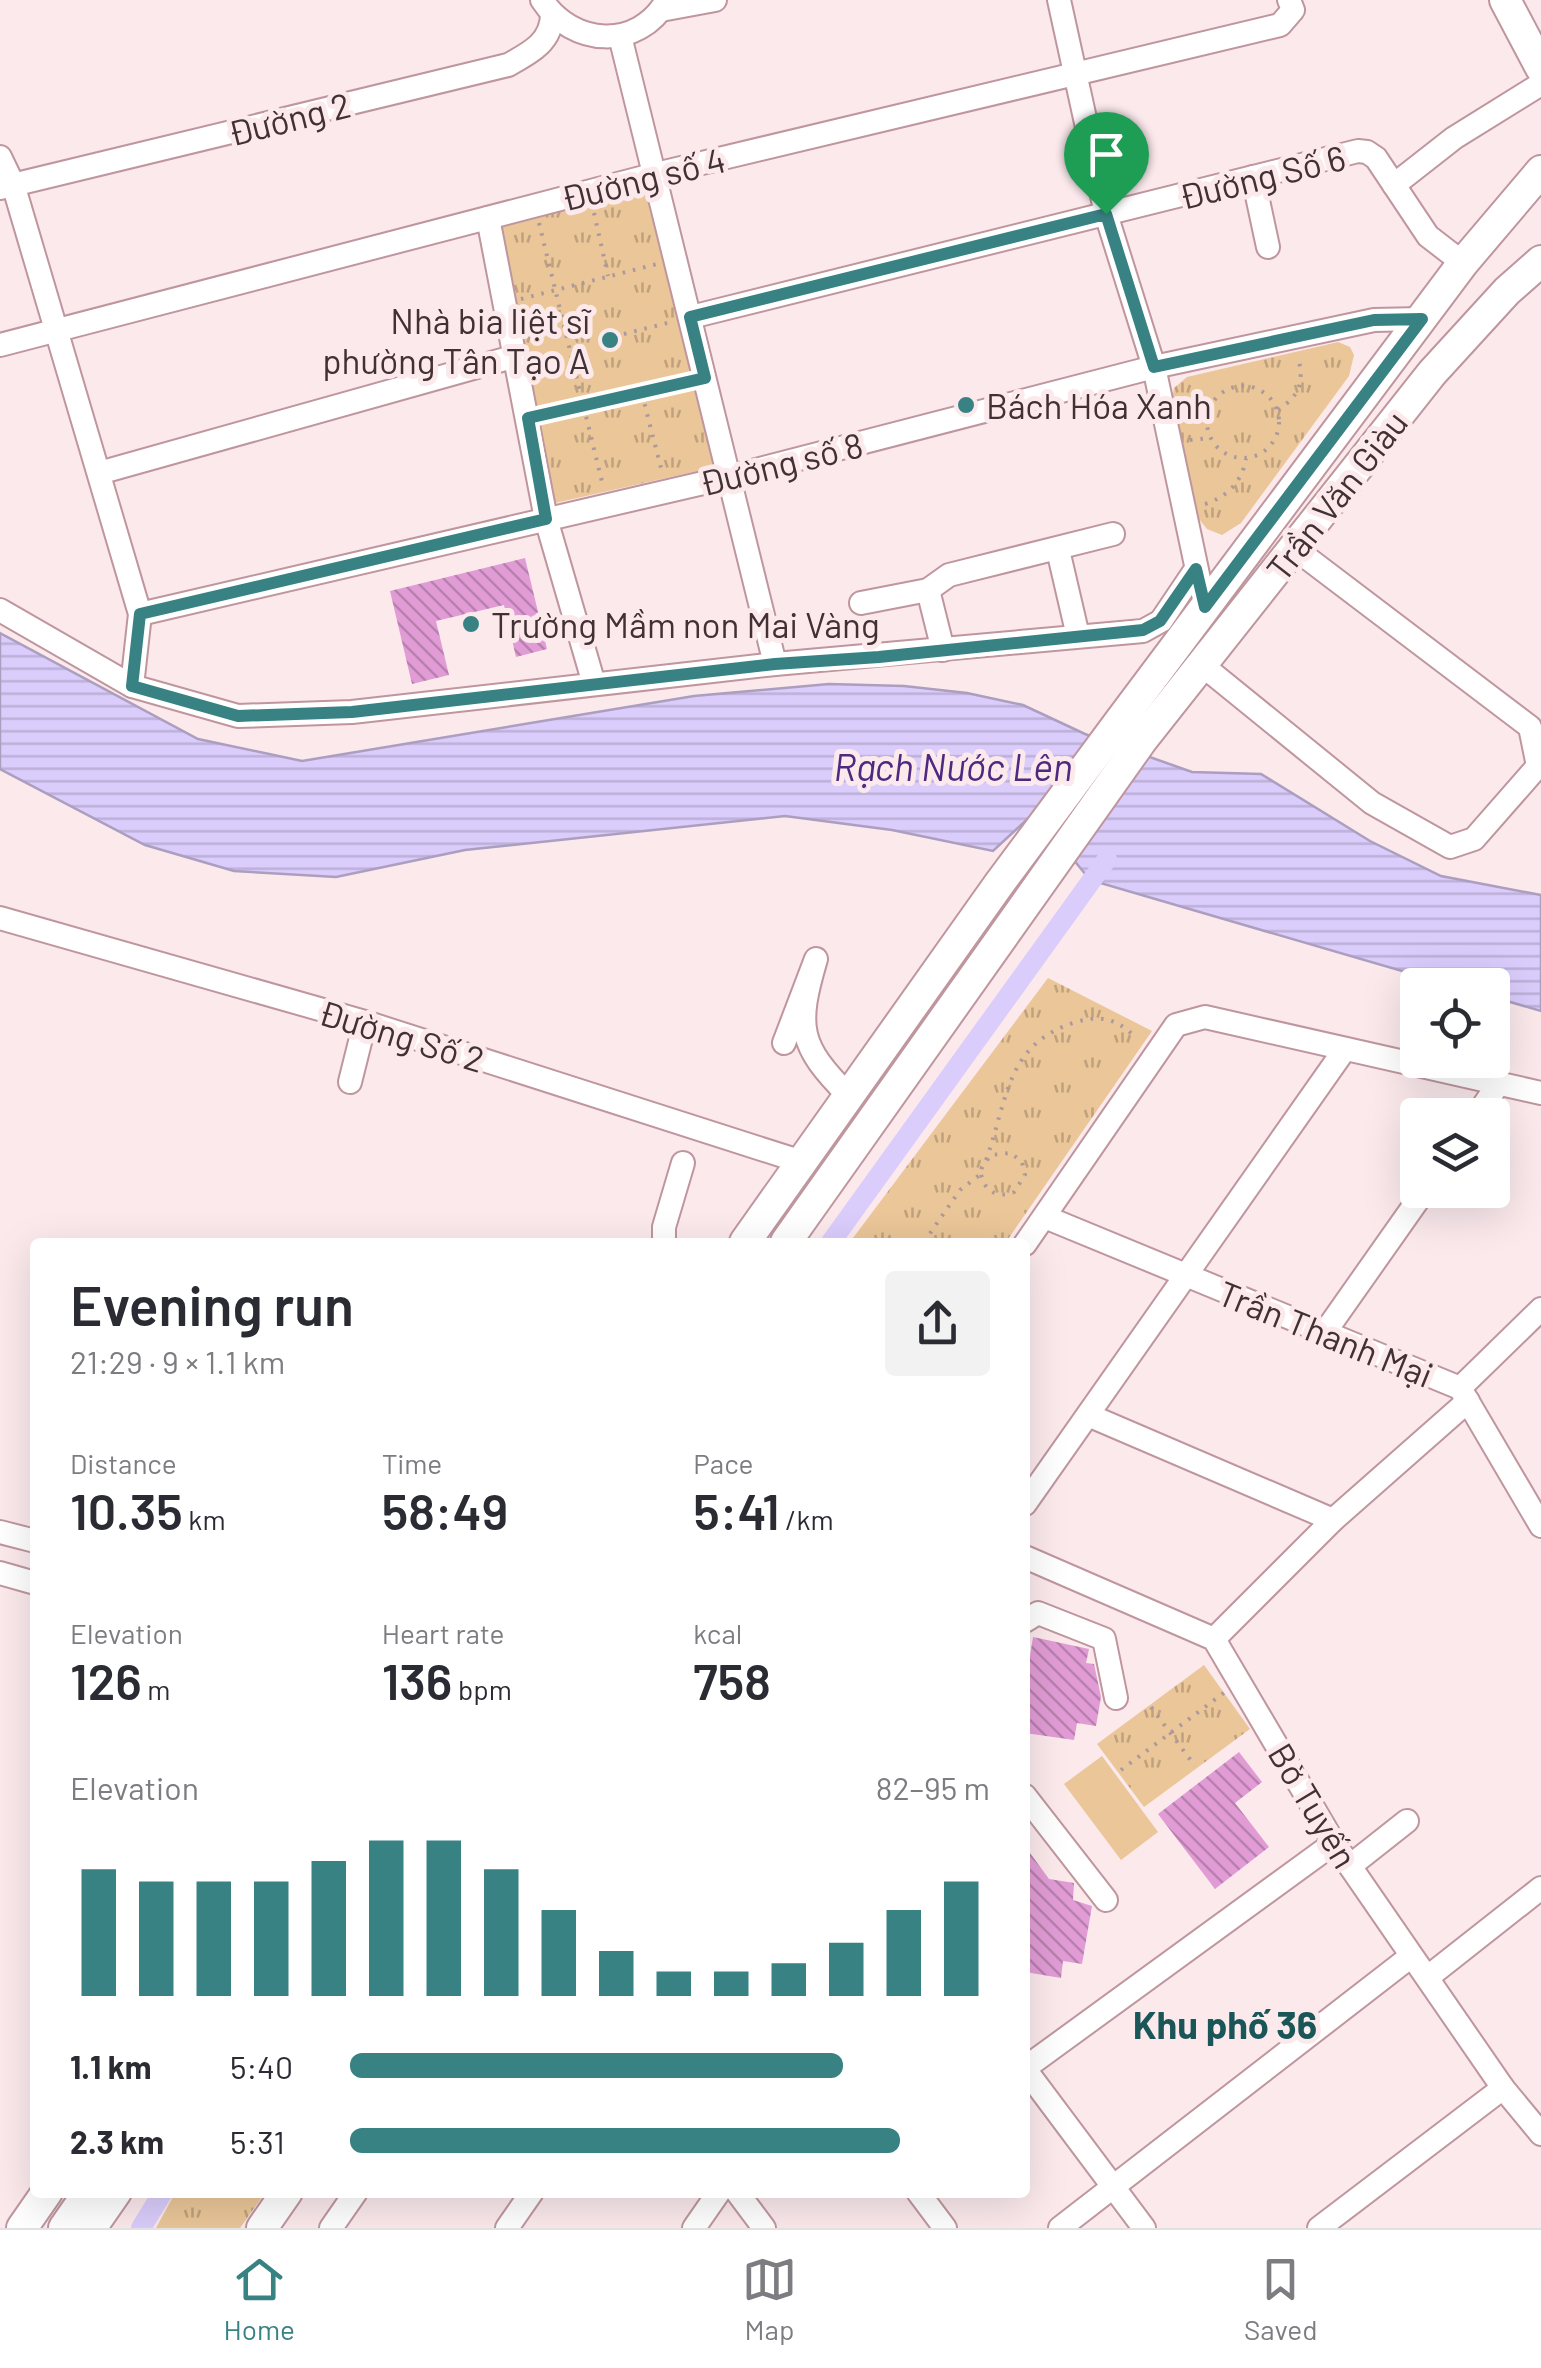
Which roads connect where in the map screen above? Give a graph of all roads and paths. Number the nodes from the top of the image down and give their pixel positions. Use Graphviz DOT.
graph roads {
  1 [pos="715,0"];
  2 [pos="1059,0"];
  3 [pos="1505,0"];
  4 [pos="664,5"];
  5 [pos="547,7"];
  6 [pos="1288,9"];
  7 [pos="620,36"];
  8 [pos="1541,68"];
  9 [pos="1075,75"];
  10 [pos="1541,84"];
  11 [pos="0,158"];
  12 [pos="1541,171"];
  13 [pos="656,174"];
  14 [pos="1253,178"];
  15 [pos="1394,185"];
  16 [pos="7,186"];
  17 [pos="589,191"];
  18 [pos="535,206"];
  19 [pos="1106,214"];
  20 [pos="488,218"];
  21 [pos="1268,247"];
  22 [pos="676,259"];
  23 [pos="1541,261"];
  24 [pos="1463,263"];
  25 [pos="608,276"];
  26 [pos="556,290"];
  27 [pos="506,303"];
  28 [pos="690,317"];
  29 [pos="1422,319"];
  30 [pos="56,330"];
  31 [pos="624,334"];
  32 [pos="1294,337"];
  33 [pos="0,344"];
  34 [pos="516,356"];
  35 [pos="1154,367"];
  36 [pos="705,378"];
  37 [pos="642,392"];
  38 [pos="583,406"];
  39 [pos="1278,410"];
  40 [pos="528,418"];
  41 [pos="1246,459"];
  42 [pos="99,473"];
  43 [pos="729,476"];
  44 [pos="667,491"];
  45 [pos="607,505"];
  46 [pos="1184,508"];
  47 [pos="546,519"];
  48 [pos="1112,534"];
  49 [pos="1294,548"];
  50 [pos="1058,550"];
  51 [pos="1196,569"];
  52 [pos="928,590"];
  53 [pos="861,603"];
  54 [pos="1205,607"];
  55 [pos="0,610"];
  56 [pos="140,614"];
  57 [pos="1078,636"];
  58 [pos="942,650"];
  59 [pos="775,664"];
  60 [pos="1202,665"];
  61 [pos="594,684"];
  62 [pos="132,686"];
  63 [pos="1131,730"];
  64 [pos="1540,767"];
  65 [pos="0,918"];
  66 [pos="365,1022"];
  67 [pos="1133,1036"];
  68 [pos="784,1044"];
  69 [pos="1346,1049"];
  70 [pos="350,1082"];
  71 [pos="1500,1084"];
  72 [pos="1541,1093"];
  73 [pos="849,1096"];
  74 [pos="1490,1098"];
  75 [pos="986,1160"];
  76 [pos="802,1162"];
  77 [pos="683,1163"];
  78 [pos="981,1174"];
  79 [pos="1412,1208"];
  80 [pos="1044,1217"];
  81 [pos="664,1238"];
  82 [pos="748,1238"];
  83 [pos="789,1238"];
  84 [pos="927,1238"];
  85 [pos="1029,1238"];
  86 [pos="1186,1275"];
  87 [pos="1541,1308"];
  88 [pos="1325,1332"];
  89 [pos="1464,1395"];
  90 [pos="1088,1415"];
  91 [pos="1030,1497"];
  92 [pos="1333,1520"];
  93 [pos="1541,1526"];
  94 [pos="0,1532"];
  95 [pos="30,1540"];
  96 [pos="1030,1559"];
  97 [pos="0,1573"];
  98 [pos="30,1582"];
  99 [pos="1030,1618"];
  100 [pos="1214,1639"];
  101 [pos="1239,1681"];
  102 [pos="1116,1698"];
  103 [pos="1152,1707"];
  104 [pos="1170,1732"];
  105 [pos="1195,1766"];
  106 [pos="1121,1770"];
  107 [pos="1030,1802"];
  108 [pos="1406,1822"];
  109 [pos="1334,1843"];
  110 [pos="1350,1866"];
  111 [pos="1541,1888"];
  112 [pos="1106,1900"];
  113 [pos="1410,1957"];
  114 [pos="1428,1977"];
  115 [pos="1030,2064"];
  116 [pos="1030,2075"];
  117 [pos="1502,2088"];
  118 [pos="1541,2134"];
  119 [pos="1114,2187"];
  120 [pos="80,2198"];
  121 [pos="112,2198"];
  122 [pos="283,2198"];
  123 [pos="352,2198"];
  124 [pos="528,2198"];
  125 [pos="715,2198"];
  126 [pos="742,2198"];
  127 [pos="922,2198"];
  128 [pos="47,2221"];
  129 [pos="1329,2225"];
  130 [pos="91,2228"];
  131 [pos="262,2228"];
  132 [pos="331,2228"];
  133 [pos="507,2228"];
  134 [pos="694,2228"];
  135 [pos="764,2228"];
  136 [pos="945,2228"];
  137 [pos="1060,2228"];
  138 [pos="1144,2228"];
  1 -- 4 [label="street"];
  2 -- 9 [label="street"];
  3 -- 8 [label="main road"];
  4 -- 7 [label="street"];
  5 -- 7 [label="street"];
  5 -- 16 [label="street, Đường 2"];
  6 -- 9 [label="street, Đường số 4"];
  7 -- 13 [label="street"];
  9 -- 13 [label="street, Đường số 4"];
  9 -- 19 [label="street"];
  10 -- 15 [label="street"];
  11 -- 16 [label="street"];
  12 -- 24 [label="main road, Trần Văn Giàu"];
  13 -- 17 [label="street, Đường số 4"];
  13 -- 22 [label="street"];
  14 -- 15 [label="street, Đường Số 6"];
  14 -- 19 [label="street, Đường Số 6"];
  14 -- 21 [label="street"];
  15 -- 24 [label="street"];
  16 -- 30 [label="street"];
  17 -- 18 [label="street, Đường số 4"];
  17 -- 25 [label="path"];
  18 -- 20 [label="street, Đường số 4"];
  18 -- 26 [label="path"];
  19 -- 28 [label="street, Đường Số 6"];
  19 -- 35 [label="street"];
  20 -- 27 [label="street"];
  20 -- 30 [label="street, Đường số 4"];
  22 -- 25 [label="path"];
  22 -- 28 [label="street"];
  23 -- 49 [label="main road, Trần Văn Giàu"];
  24 -- 29 [label="main road, Trần Văn Giàu"];
  25 -- 26 [label="path"];
  26 -- 27 [label="path"];
  26 -- 38 [label="path"];
  27 -- 34 [label="street"];
  28 -- 31 [label="path"];
  28 -- 36 [label="street"];
  29 -- 32 [label="street, Đường số 8"];
  29 -- 54 [label="main road, Trần Văn Giàu"];
  30 -- 33 [label="street, Đường số 4"];
  30 -- 42 [label="street"];
  32 -- 35 [label="street, Đường số 8"];
  32 -- 39 [label="path"];
  34 -- 40 [label="street"];
  34 -- 42 [label="street"];
  35 -- 43 [label="street, Đường số 8"];
  35 -- 46 [label="street"];
  36 -- 37 [label="path"];
  36 -- 43 [label="street"];
  37 -- 38 [label="path"];
  37 -- 44 [label="path"];
  38 -- 40 [label="path"];
  38 -- 45 [label="path"];
  39 -- 41 [label="path"];
  39 -- 41 [label="path"];
  40 -- 47 [label="street"];
  41 -- 46 [label="path"];
  42 -- 56 [label="street"];
  43 -- 44 [label="street, Đường số 8"];
  43 -- 59 [label="street"];
  44 -- 45 [label="street, Đường số 8"];
  45 -- 47 [label="street, Đường số 8"];
  46 -- 51 [label="street"];
  47 -- 56 [label="street, Đường số 8"];
  47 -- 61 [label="street"];
  48 -- 50 [label="street"];
  49 -- 60 [label="main road, Trần Văn Giàu"];
  49 -- 64 [label="street"];
  50 -- 52 [label="street"];
  50 -- 57 [label="street"];
  51 -- 54 [label="street"];
  51 -- 57 [label="street"];
  52 -- 53 [label="street"];
  52 -- 58 [label="street"];
  54 -- 63 [label="main road, Trần Văn Giàu"];
  55 -- 62 [label="street"];
  56 -- 62 [label="street"];
  57 -- 58 [label="street"];
  58 -- 59 [label="street"];
  59 -- 61 [label="street"];
  60 -- 63 [label="main road, Trần Văn Giàu"];
  60 -- 64 [label="street"];
  61 -- 62 [label="street"];
  63 -- 73 [label="main road"];
  63 -- 83 [label="main road"];
  65 -- 66 [label="street, Đường Số 2"];
  66 -- 70 [label="street"];
  66 -- 76 [label="street, Đường Số 2"];
  67 -- 75 [label="path"];
  68 -- 73 [label="street"];
  69 -- 71 [label="street"];
  69 -- 80 [label="street"];
  69 -- 86 [label="street"];
  71 -- 72 [label="street"];
  71 -- 74 [label="street"];
  73 -- 76 [label="main road"];
  75 -- 78 [label="path"];
  75 -- 78 [label="path"];
  76 -- 82 [label="main road"];
  77 -- 81 [label="street"];
  78 -- 84 [label="path"];
  79 -- 88 [label="street"];
  80 -- 85 [label="street"];
  80 -- 86 [label="street, Trần Thanh Mại"];
  86 -- 88 [label="street, Trần Thanh Mại"];
  86 -- 90 [label="street"];
  87 -- 89 [label="street"];
  88 -- 89 [label="street, Trần Thanh Mại"];
  89 -- 92 [label="street"];
  89 -- 93 [label="street, Trần Thanh Mại"];
  90 -- 91 [label="street"];
  90 -- 92 [label="street"];
  92 -- 100 [label="street"];
  94 -- 95 [label="street"];
  96 -- 100 [label="street"];
  97 -- 98 [label="street"];
  99 -- 102 [label="street"];
  100 -- 101 [label="street, Bờ Tuyến"];
  101 -- 104 [label="path"];
  101 -- 109 [label="street, Bờ Tuyến"];
  103 -- 104 [label="path"];
  104 -- 105 [label="path"];
  104 -- 106 [label="path"];
  107 -- 112 [label="street"];
  108 -- 110 [label="street"];
  109 -- 110 [label="street, Bờ Tuyến"];
  109 -- 115 [label="street"];
  110 -- 113 [label="street, Bờ Tuyến"];
  111 -- 114 [label="street"];
  113 -- 114 [label="street, Bờ Tuyến"];
  113 -- 119 [label="street"];
  114 -- 117 [label="street, Bờ Tuyến"];
  116 -- 119 [label="street"];
  117 -- 118 [label="street, Bờ Tuyến"];
  117 -- 129 [label="street"];
  119 -- 137 [label="street"];
  119 -- 138 [label="street"];
  120 -- 128 [label="main road"];
  121 -- 130 [label="main road"];
  122 -- 131 [label="main road"];
  123 -- 132 [label="street"];
  124 -- 133 [label="street"];
  125 -- 134 [label="street"];
  126 -- 135 [label="street"];
  127 -- 136 [label="street"];
}
